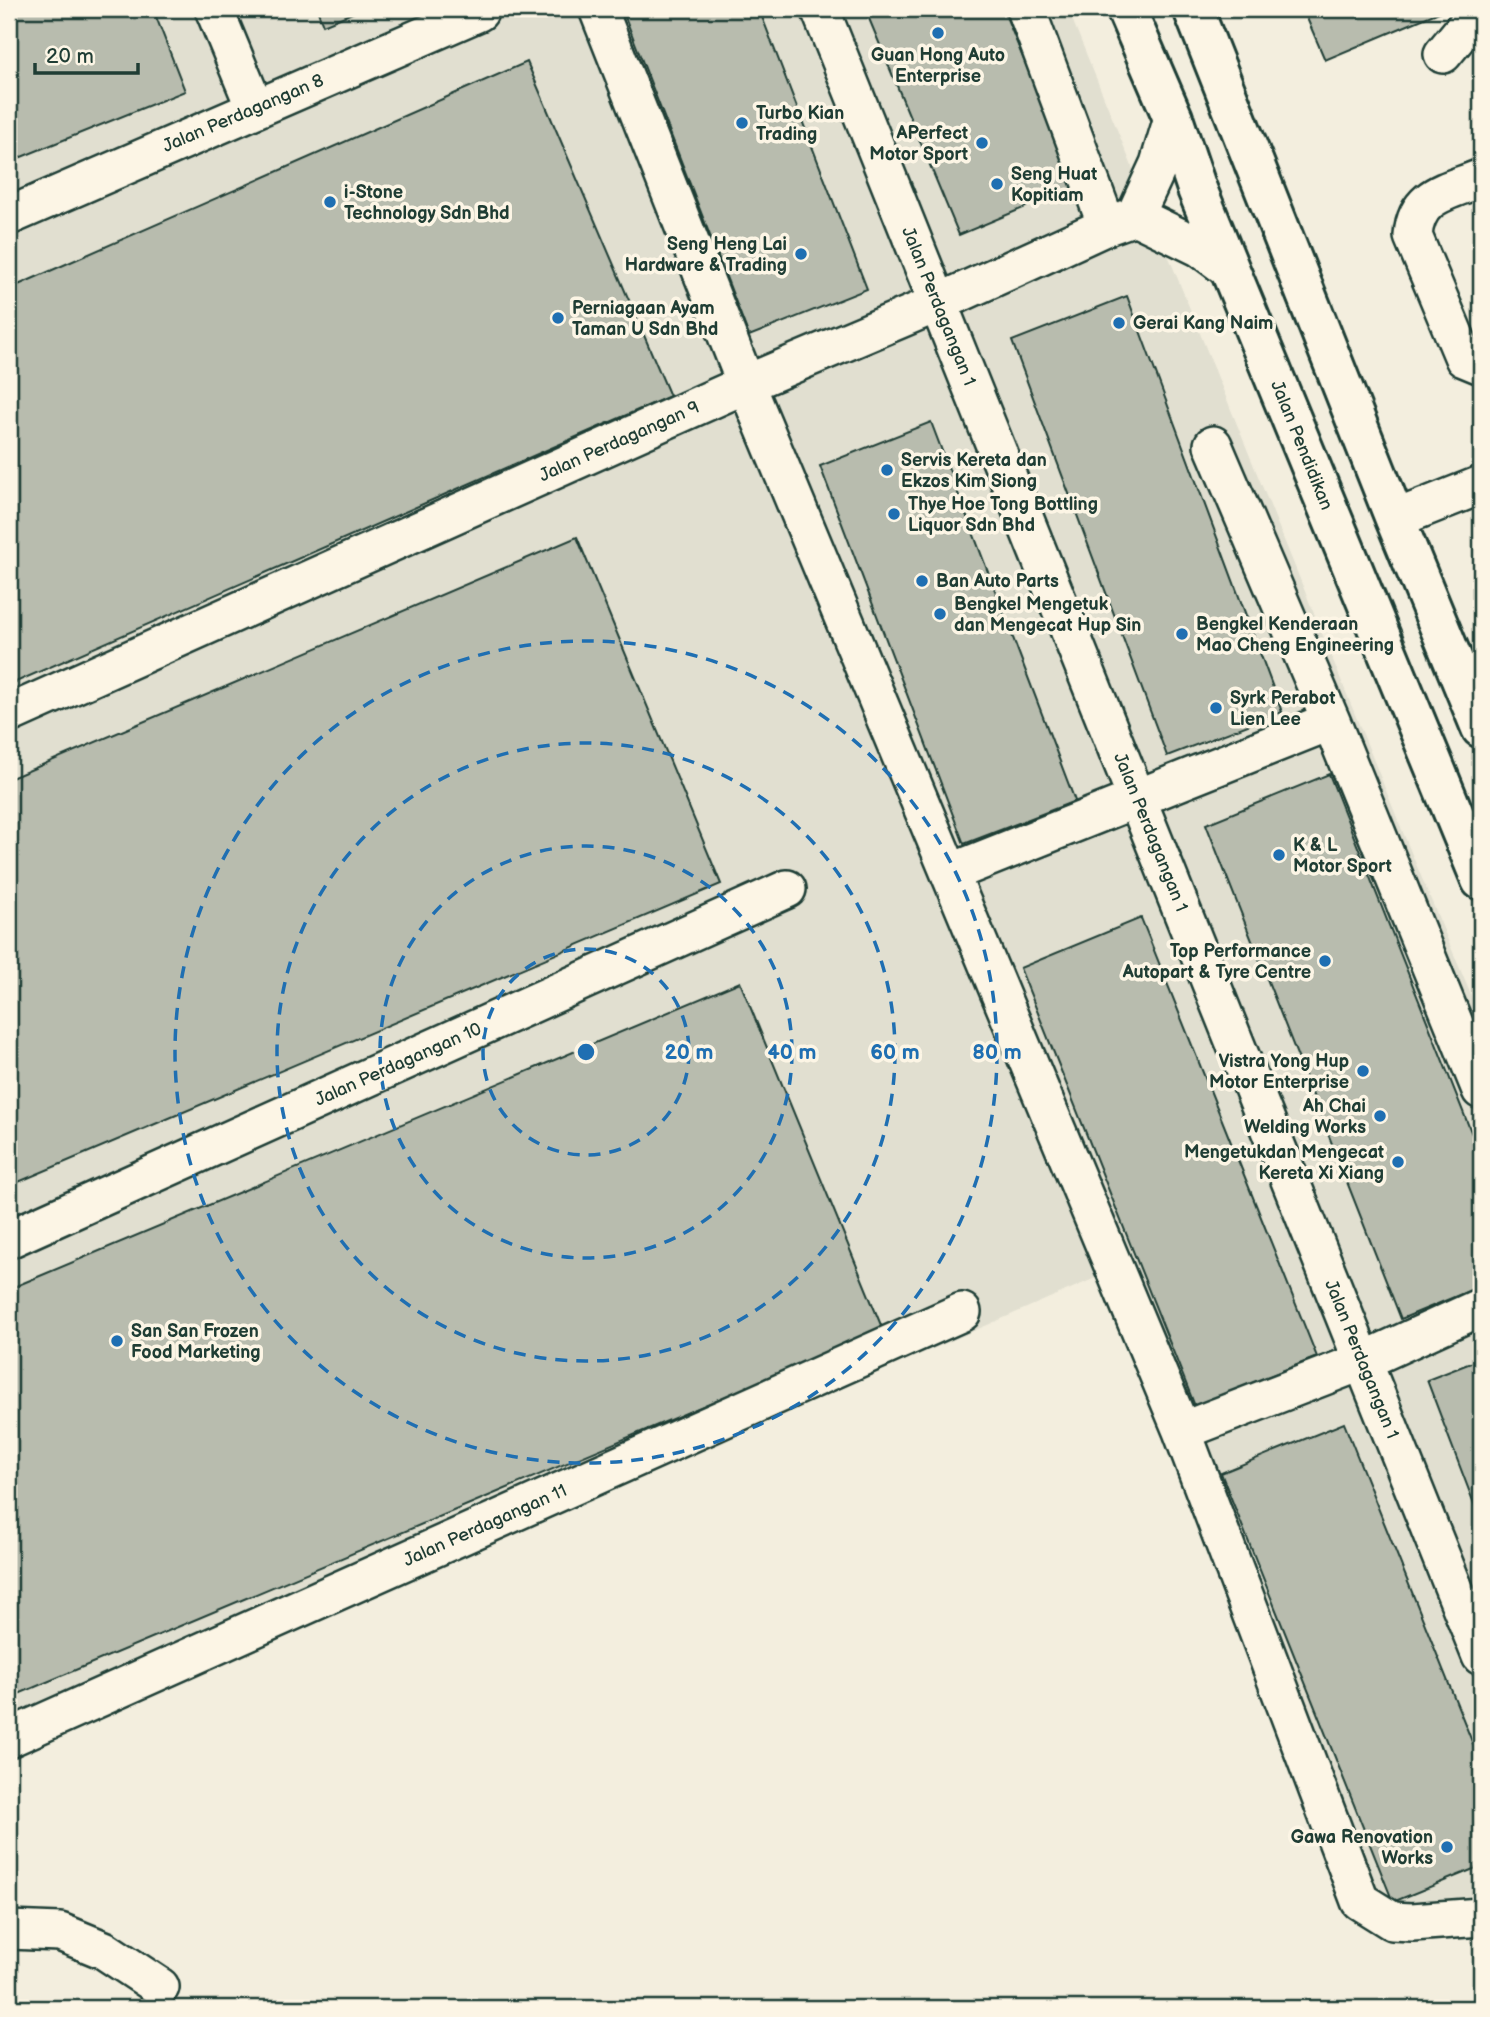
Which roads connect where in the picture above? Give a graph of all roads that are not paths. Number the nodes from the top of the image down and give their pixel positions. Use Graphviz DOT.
graph roads {
  1 [pos="214,9"];
  2 [pos="598,9"];
  3 [pos="820,9"];
  4 [pos="1026,9"];
  5 [pos="1126,9"];
  6 [pos="1193,9"];
  7 [pos="1481,10"];
  8 [pos="479,12"];
  9 [pos="1443,54"];
  10 [pos="255,108"];
  11 [pos="1173,118"];
  12 [pos="1481,178"];
  13 [pos="9,216"];
  14 [pos="1121,221"];
  15 [pos="1230,270"];
  16 [pos="938,303"];
  17 [pos="1481,365"];
  18 [pos="746,384"];
  19 [pos="1213,445"];
  20 [pos="1481,485"];
  21 [pos="1395,519"];
  22 [pos="9,714"];
  23 [pos="1331,721"];
  24 [pos="1481,728"];
  25 [pos="1137,799"];
  26 [pos="950,873"];
  27 [pos="1481,880"];
  28 [pos="787,889"];
  29 [pos="1481,1090"];
  30 [pos="9,1239"];
  31 [pos="1481,1307"];
  32 [pos="962,1312"];
  33 [pos="1363,1360"];
  34 [pos="1182,1431"];
  35 [pos="1481,1656"];
  36 [pos="9,1738"];
  37 [pos="1481,1917"];
  38 [pos="9,1930"];
  39 [pos="160,1987"];
  1 -- 10 [label="street"];
  2 -- 18 [label="street"];
  3 -- 16 [label="street, Jalan Perdagangan 1"];
  4 -- 14 [label="street"];
  5 -- 11 [label="main road, Jalan Pendidikan"];
  6 -- 21 [label="main road"];
  7 -- 9 [label="street"];
  8 -- 10 [label="street, Jalan Perdagangan 8"];
  10 -- 13 [label="street, Jalan Perdagangan 8"];
  11 -- 14 [label="street"];
  11 -- 15 [label="main road, Jalan Pendidikan"];
  12 -- 17 [label="street"];
  14 -- 15 [label="street"];
  14 -- 16 [label="street, Jalan Perdagangan 9"];
  15 -- 27 [label="main road, Jalan Pendidikan"];
  16 -- 18 [label="street, Jalan Perdagangan 9"];
  16 -- 25 [label="street, Jalan Perdagangan 1"];
  18 -- 22 [label="street, Jalan Perdagangan 9"];
  18 -- 26 [label="street"];
  19 -- 23 [label="street"];
  20 -- 21 [label="street"];
  21 -- 24 [label="main road"];
  23 -- 25 [label="street"];
  23 -- 29 [label="street"];
  25 -- 26 [label="street"];
  25 -- 33 [label="street, Jalan Perdagangan 1"];
  26 -- 34 [label="street"];
  28 -- 30 [label="street, Jalan Perdagangan 10"];
  31 -- 33 [label="street"];
  32 -- 36 [label="street, Jalan Perdagangan 11"];
  33 -- 34 [label="street"];
  33 -- 35 [label="street, Jalan Perdagangan 1"];
  34 -- 37 [label="street"];
  38 -- 39 [label="street"];
}
